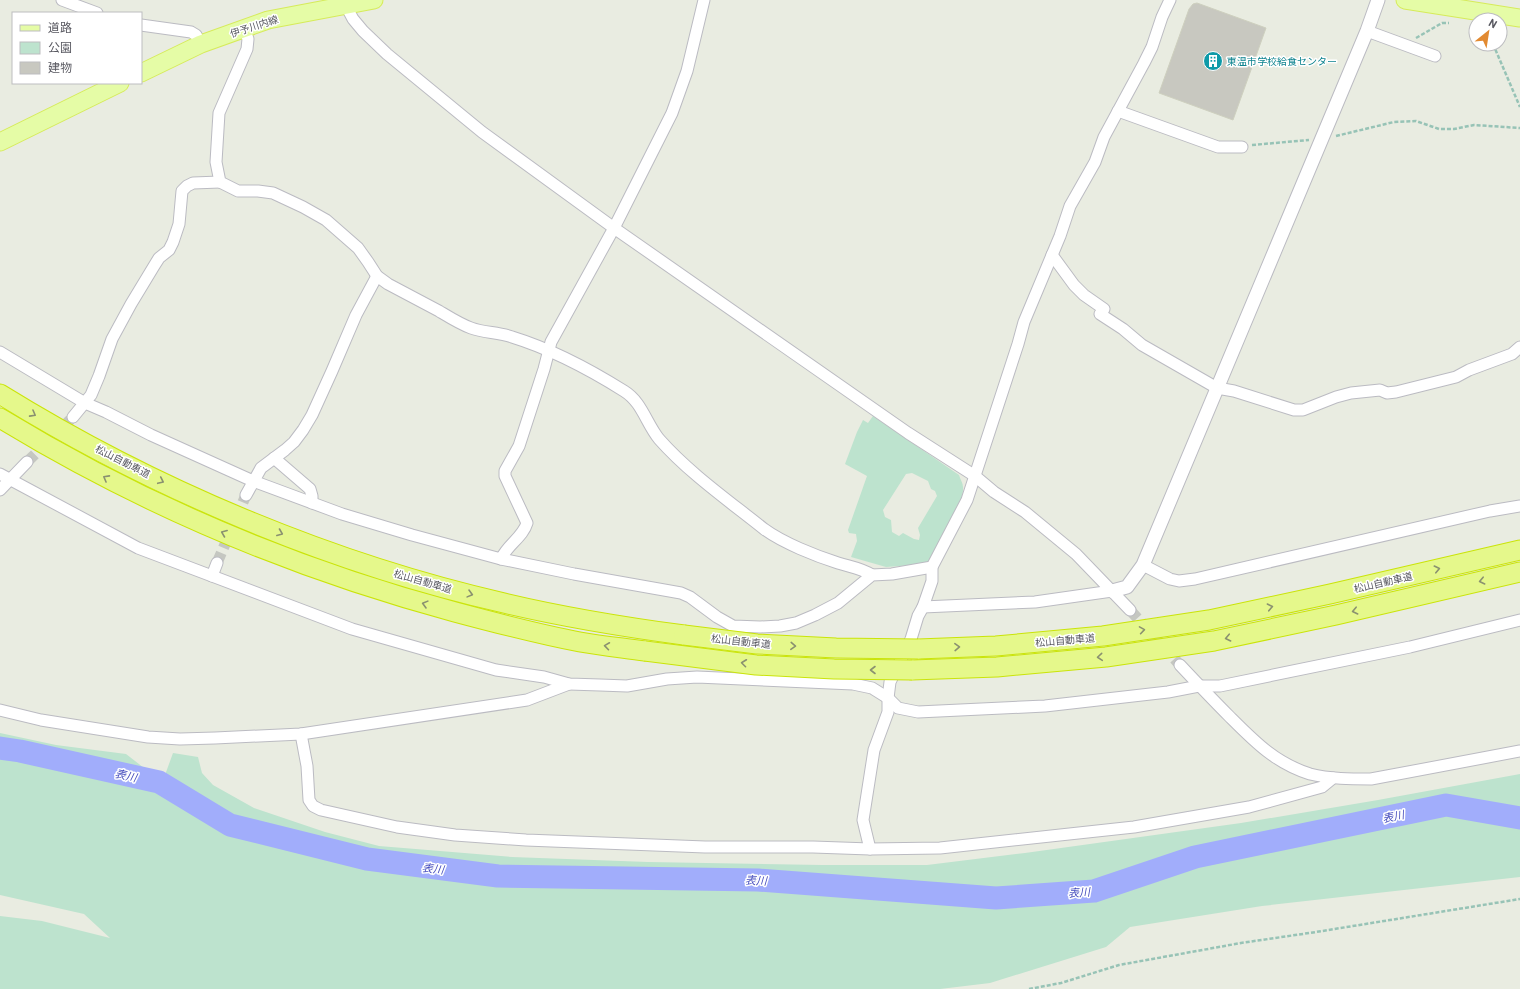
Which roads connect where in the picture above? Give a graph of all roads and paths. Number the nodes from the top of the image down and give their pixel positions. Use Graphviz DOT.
graph roads {
  1 [pos="62,0"];
  2 [pos="374,0"];
  3 [pos="704,0"];
  4 [pos="1170,0"];
  5 [pos="1378,0"];
  6 [pos="1405,0"];
  7 [pos="344,2"];
  8 [pos="94,12"];
  9 [pos="1520,18"];
  10 [pos="1455,24"];
  11 [pos="142,26"];
  12 [pos="244,28"];
  13 [pos="1367,32"];
  14 [pos="1394,41"];
  15 [pos="201,44"];
  16 [pos="1496,52"];
  17 [pos="1435,56"];
  18 [pos="142,73"];
  19 [pos="118,84"];
  20 [pos="1520,107"];
  21 [pos="1118,111"];
  22 [pos="1520,128"];
  23 [pos="1322,138"];
  24 [pos="0,142"];
  25 [pos="1242,146"];
  26 [pos="220,182"];
  27 [pos="614,228"];
  28 [pos="1052,255"];
  29 [pos="377,276"];
  30 [pos="1520,347"];
  31 [pos="549,351"];
  32 [pos="0,352"];
  33 [pos="1218,388"];
  34 [pos="0,394"];
  35 [pos="85,403"];
  36 [pos="73,417"];
  37 [pos="0,418"];
  38 [pos="274,458"];
  39 [pos="27,462"];
  40 [pos="0,474"];
  41 [pos="975,476"];
  42 [pos="11,480"];
  43 [pos="253,481"];
  44 [pos="0,490"];
  45 [pos="246,495"];
  46 [pos="312,503"];
  47 [pos="1520,506"];
  48 [pos="1520,550"];
  49 [pos="502,559"];
  50 [pos="217,563"];
  51 [pos="1143,565"];
  52 [pos="932,567"];
  53 [pos="1520,572"];
  54 [pos="872,575"];
  55 [pos="212,576"];
  56 [pos="1112,591"];
  57 [pos="923,607"];
  58 [pos="1130,610"];
  59 [pos="1520,620"];
  60 [pos="734,626"];
  61 [pos="1180,665"];
  62 [pos="697,677"];
  63 [pos="569,684"];
  64 [pos="1199,686"];
  65 [pos="888,698"];
  66 [pos="0,710"];
  67 [pos="301,734"];
  68 [pos="1520,751"];
  69 [pos="1333,778"];
  70 [pos="870,850"];
  71 [pos="1520,899"];
  72 [pos="1029,989"];
  1 -- 8 [label="street"];
  2 -- 7 [label="main road, 伊予川内線"];
  3 -- 27 [label="street"];
  4 -- 21 [label="street"];
  5 -- 13 [label="street"];
  6 -- 9 [label="main road"];
  7 -- 12 [label="main road, 伊予川内線"];
  7 -- 27 [label="street"];
  10 -- 14 [label="path"];
  11 -- 15 [label="street"];
  12 -- 15 [label="main road, 伊予川内線"];
  12 -- 26 [label="street"];
  13 -- 14 [label="street"];
  13 -- 23 [label="street"];
  14 -- 17 [label="street"];
  15 -- 18 [label="main road, 伊予川内線"];
  16 -- 20 [label="path"];
  19 -- 24 [label="main road"];
  21 -- 25 [label="street"];
  21 -- 28 [label="street"];
  22 -- 23 [label="path"];
  23 -- 25 [label="path"];
  23 -- 33 [label="street"];
  26 -- 29 [label="street"];
  26 -- 35 [label="street"];
  27 -- 31 [label="street"];
  27 -- 41 [label="street"];
  28 -- 33 [label="street"];
  28 -- 41 [label="street"];
  29 -- 31 [label="street"];
  29 -- 38 [label="street"];
  30 -- 33 [label="street"];
  31 -- 49 [label="street"];
  31 -- 54 [label="street"];
  32 -- 35 [label="street"];
  33 -- 51 [label="street"];
  34 -- 48 [label="highway, 松山自動車道, one-way, bridge"];
  35 -- 36 [label="street"];
  35 -- 43 [label="street"];
  53 -- 37 [label="highway, 松山自動車道, one-way, bridge"];
  38 -- 43 [label="street"];
  38 -- 46 [label="street"];
  39 -- 42 [label="street"];
  40 -- 42 [label="street"];
  41 -- 52 [label="street"];
  41 -- 56 [label="street"];
  42 -- 44 [label="street"];
  42 -- 55 [label="street"];
  43 -- 45 [label="street"];
  43 -- 46 [label="street"];
  46 -- 49 [label="street"];
  47 -- 51 [label="street"];
  49 -- 60 [label="street"];
  50 -- 55 [label="street"];
  51 -- 56 [label="street"];
  52 -- 54 [label="street"];
  52 -- 57 [label="street"];
  54 -- 60 [label="street"];
  55 -- 63 [label="street"];
  56 -- 57 [label="street"];
  56 -- 58 [label="street"];
  57 -- 65 [label="street"];
  59 -- 64 [label="street"];
  60 -- 62 [label="street"];
  61 -- 64 [label="street"];
  62 -- 63 [label="street"];
  62 -- 65 [label="street"];
  63 -- 67 [label="street"];
  64 -- 65 [label="street"];
  64 -- 69 [label="street"];
  65 -- 70 [label="street"];
  66 -- 67 [label="street"];
  67 -- 70 [label="street"];
  68 -- 69 [label="street"];
  69 -- 70 [label="street"];
  71 -- 72 [label="path"];
}
